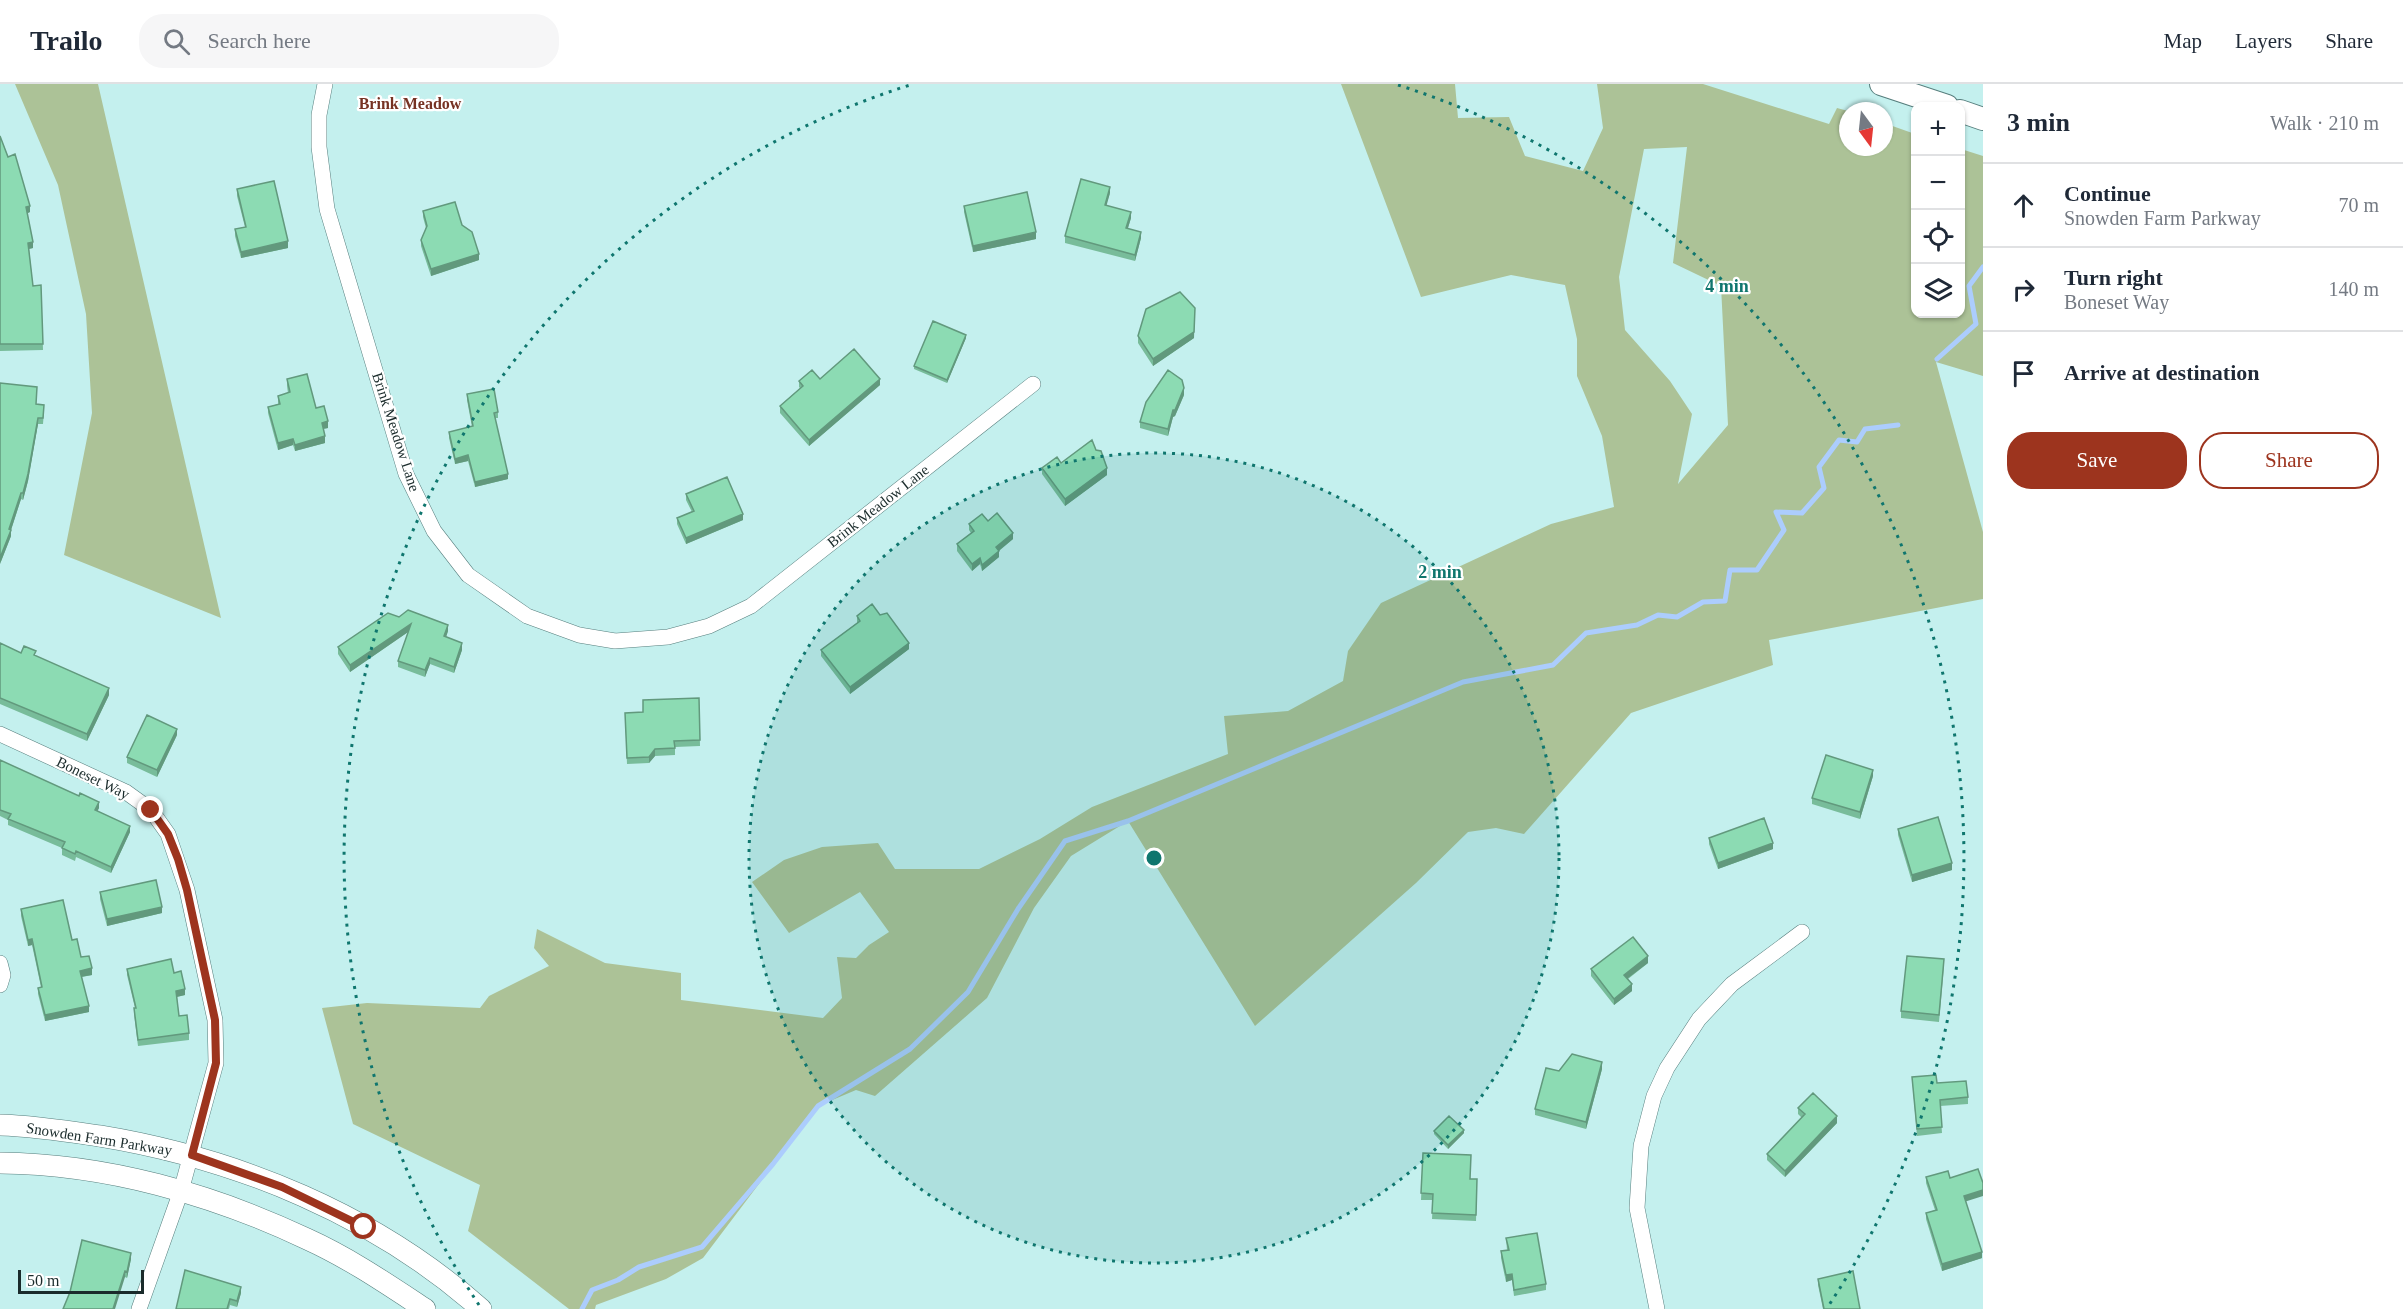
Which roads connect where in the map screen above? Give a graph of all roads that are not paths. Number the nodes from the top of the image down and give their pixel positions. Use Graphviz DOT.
graph roads {
  1 [pos="325,84"];
  2 [pos="1881,84"];
  3 [pos="1935,102"];
  4 [pos="1965,113"];
  5 [pos="1983,119"];
  6 [pos="1033,384"];
  7 [pos="0,734"];
  8 [pos="1802,932"];
  9 [pos="0,963"];
  10 [pos="0,985"];
  11 [pos="0,1125"];
  12 [pos="192,1155"];
  13 [pos="0,1163"];
  14 [pos="181,1191"];
  15 [pos="139,1309"];
  16 [pos="424,1309"];
  17 [pos="481,1309"];
  18 [pos="1657,1309"];
  1 -- 6 [label="street, Brink Meadow Lane"];
  2 -- 3 [label="main road"];
  4 -- 5 [label="main road"];
  7 -- 12 [label="street, Boneset Way"];
  8 -- 18 [label="street"];
  9 -- 10 [label="street"];
  11 -- 12 [label="main road, Snowden Farm Parkway"];
  12 -- 14 [label="street, Boneset Way"];
  12 -- 17 [label="main road, Snowden Farm Parkway"];
  13 -- 14 [label="main road"];
  14 -- 15 [label="street, Boneset Way"];
  14 -- 16 [label="main road"];
}
